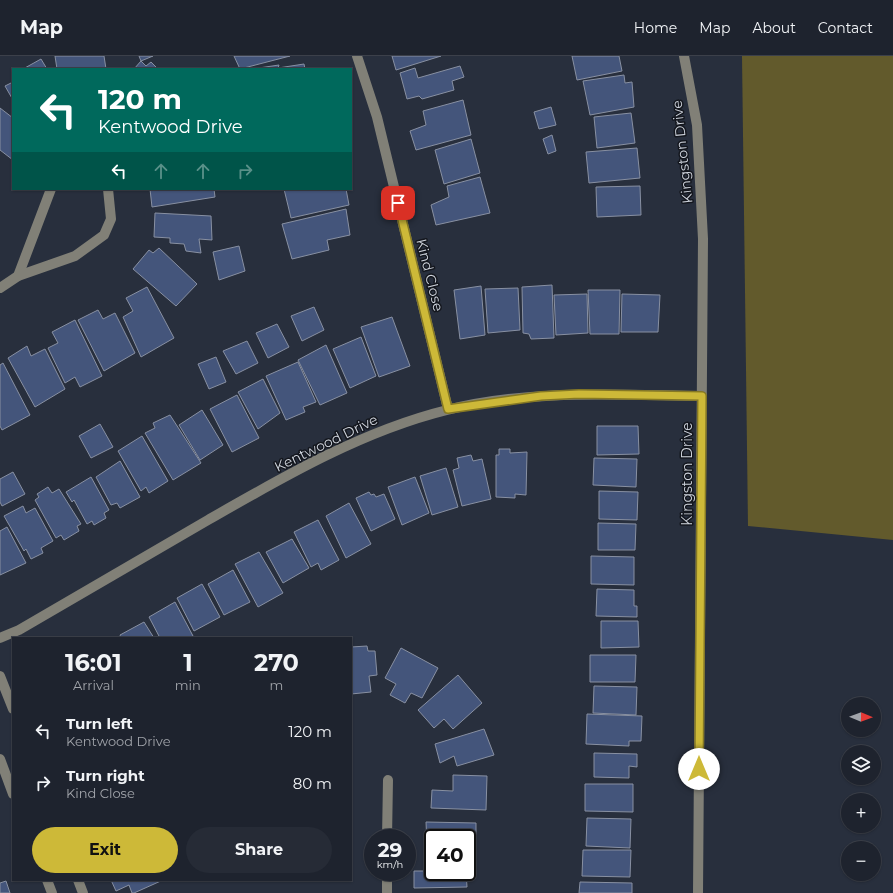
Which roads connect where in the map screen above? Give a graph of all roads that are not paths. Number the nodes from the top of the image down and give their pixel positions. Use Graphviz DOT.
graph roads {
  1 [pos="358,56"];
  2 [pos="684,56"];
  3 [pos="51,190"];
  4 [pos="108,190"];
  5 [pos="18,276"];
  6 [pos="0,288"];
  7 [pos="702,396"];
  8 [pos="448,409"];
  9 [pos="0,638"];
  10 [pos="0,676"];
  11 [pos="12,706"];
  12 [pos="0,759"];
  13 [pos="388,780"];
  14 [pos="12,791"];
  15 [pos="387,829"];
  16 [pos="47,881"];
  17 [pos="78,881"];
  18 [pos="387,881"];
  19 [pos="52,893"];
  20 [pos="83,893"];
  21 [pos="387,893"];
  22 [pos="698,893"];
  1 -- 8 [label="street, Kind Close"];
  2 -- 7 [label="street, Kingston Drive"];
  3 -- 5 [label="street"];
  4 -- 5 [label="street"];
  5 -- 6 [label="street"];
  7 -- 8 [label="street, Kentwood Drive"];
  7 -- 22 [label="street, Kingston Drive"];
  8 -- 9 [label="street, Kentwood Drive"];
  10 -- 11 [label="street"];
  12 -- 14 [label="street"];
  13 -- 15 [label="street"];
  16 -- 19 [label="street"];
  17 -- 20 [label="street"];
  18 -- 21 [label="street"];
}
